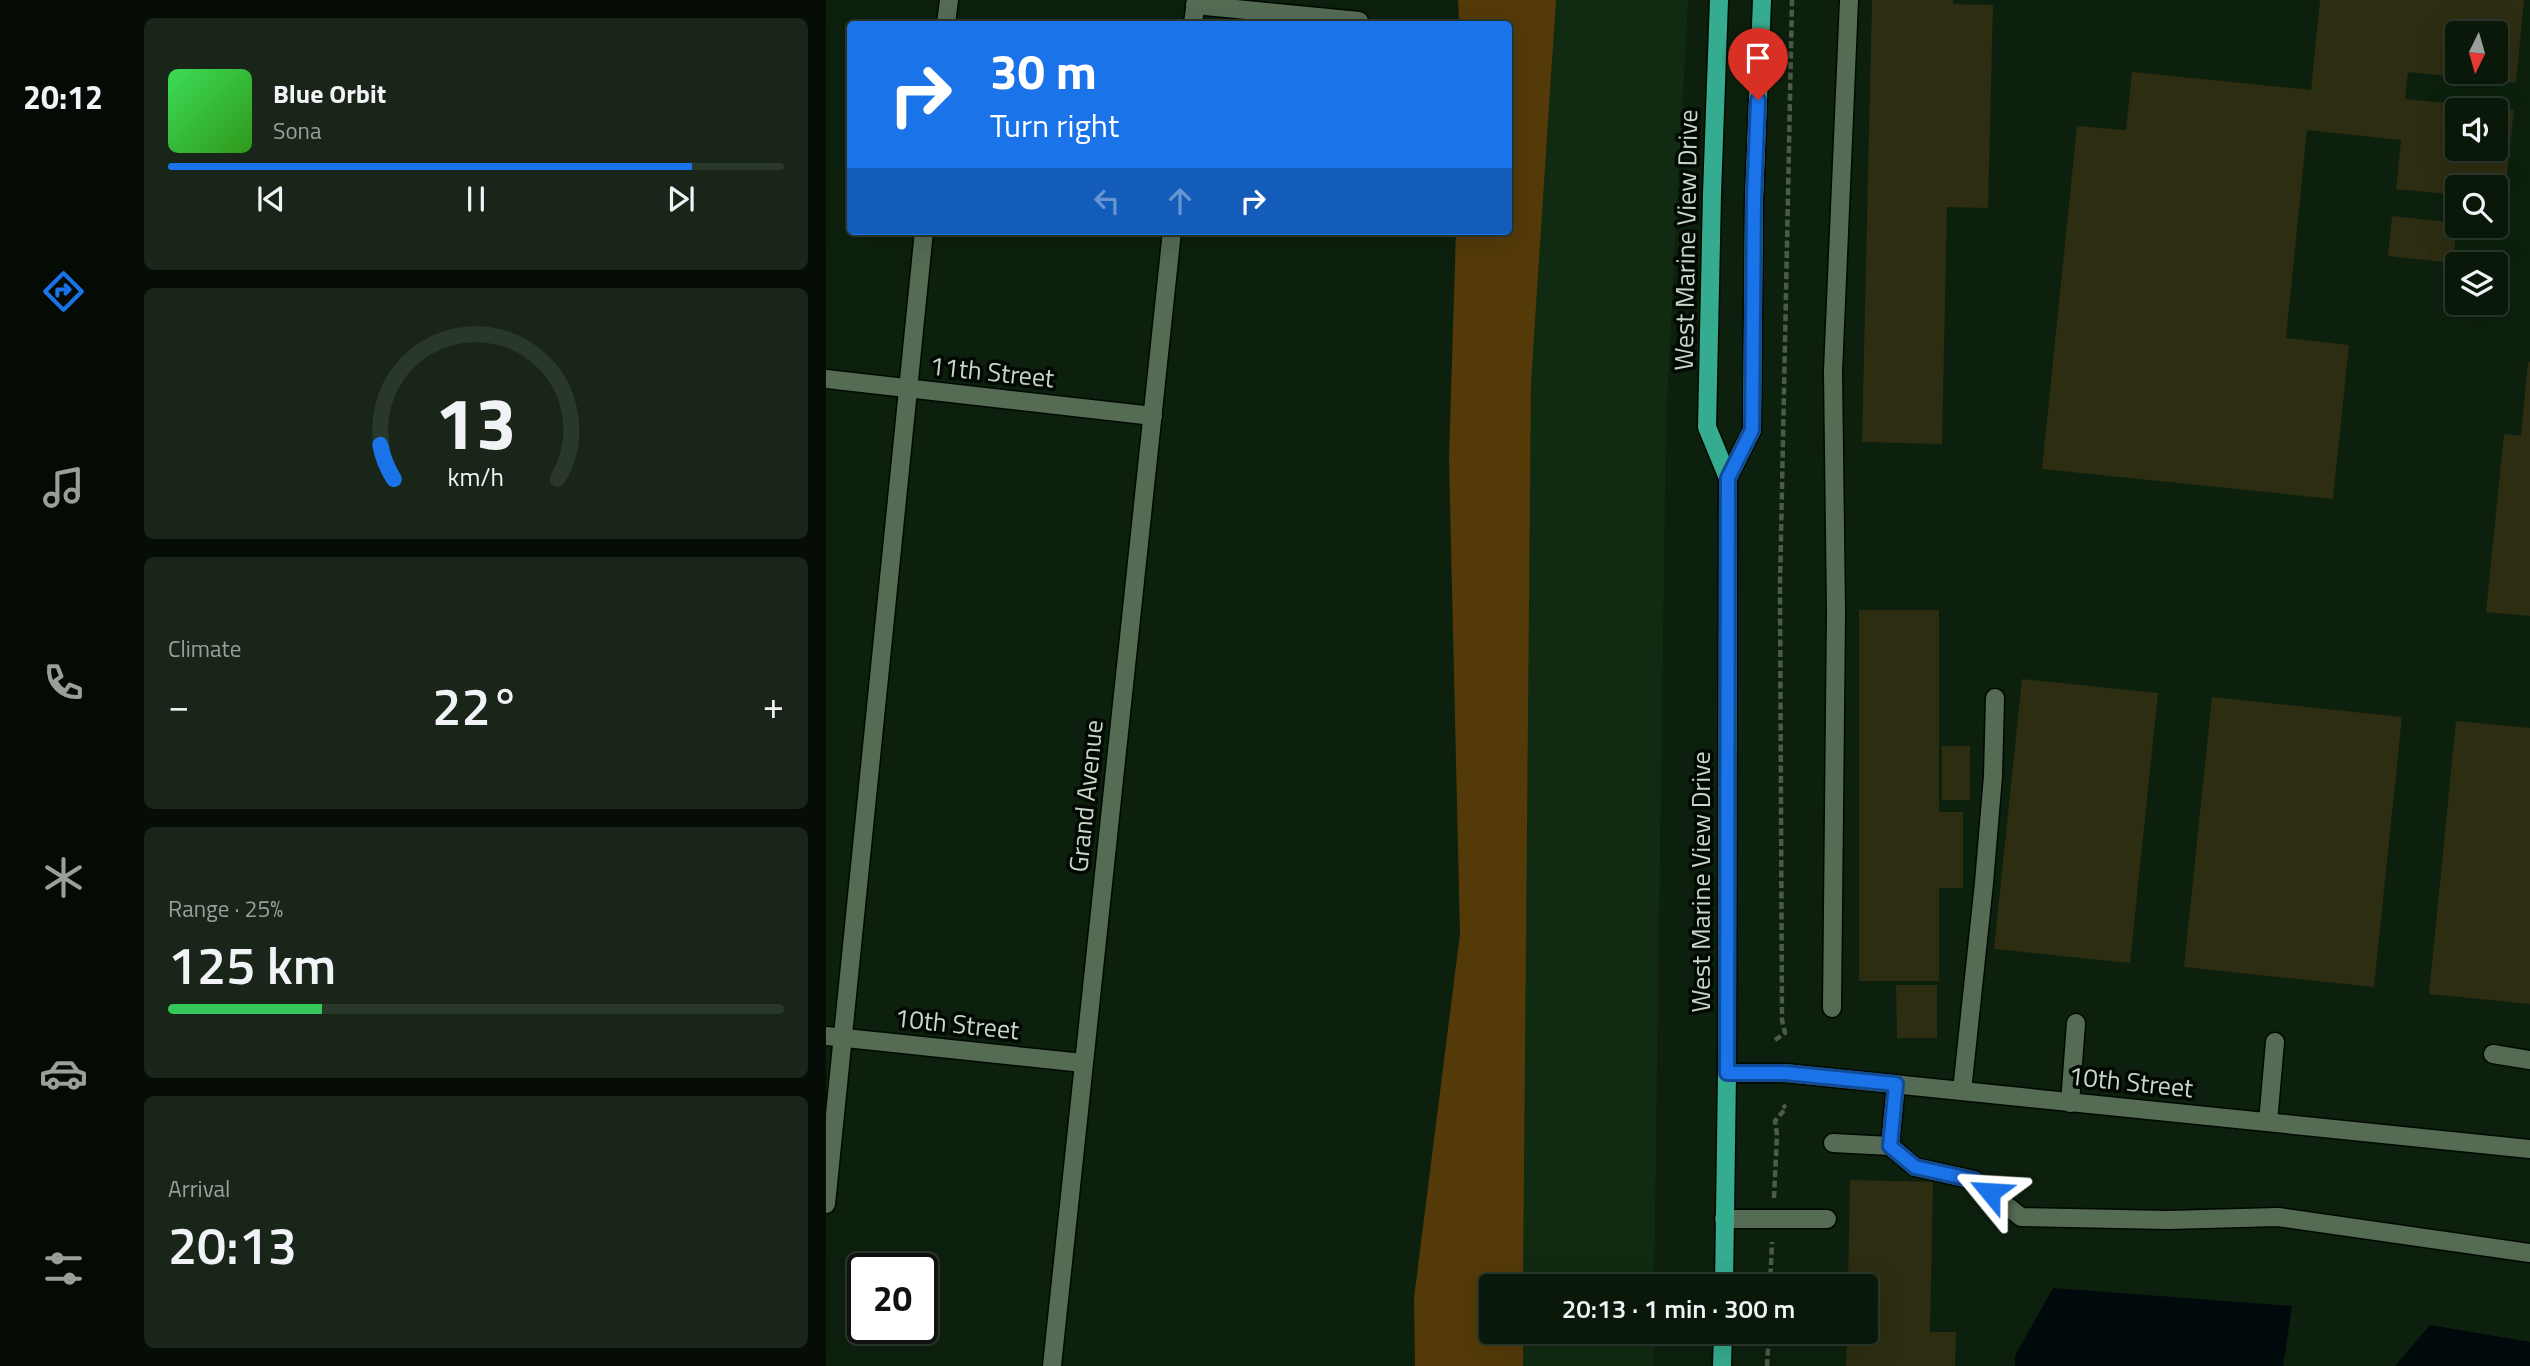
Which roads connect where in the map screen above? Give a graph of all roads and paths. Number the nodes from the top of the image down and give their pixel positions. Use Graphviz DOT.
graph roads {
  1 [pos="949,0"];
  2 [pos="1719,0"];
  3 [pos="1762,0"];
  4 [pos="1792,0"];
  5 [pos="1849,0"];
  6 [pos="1196,3"];
  7 [pos="946,21"];
  8 [pos="1193,21"];
  9 [pos="1359,21"];
  10 [pos="925,235"];
  11 [pos="1172,235"];
  12 [pos="826,379"];
  13 [pos="908,388"];
  14 [pos="1153,416"];
  15 [pos="1728,478"];
  16 [pos="1995,698"];
  17 [pos="1832,1008"];
  18 [pos="2076,1023"];
  19 [pos="834,1037"];
  20 [pos="1775,1041"];
  21 [pos="2275,1042"];
  22 [pos="2493,1054"];
  23 [pos="2530,1060"];
  24 [pos="1083,1063"];
  25 [pos="1727,1073"];
  26 [pos="1896,1084"];
  27 [pos="1962,1091"];
  28 [pos="2070,1103"];
  29 [pos="1783,1105"];
  30 [pos="2268,1122"];
  31 [pos="1777,1135"];
  32 [pos="1833,1143"];
  33 [pos="1890,1146"];
  34 [pos="2530,1149"];
  35 [pos="826,1205"];
  36 [pos="1724,1219"];
  37 [pos="1827,1219"];
  38 [pos="2530,1253"];
  39 [pos="1724,1274"];
  40 [pos="1723,1344"];
  41 [pos="1769,1344"];
  42 [pos="1052,1366"];
  43 [pos="1722,1366"];
  44 [pos="1768,1366"];
  1 -- 7 [label="street"];
  2 -- 15 [label="main road, West Marine View Drive"];
  3 -- 15 [label="main road, West Marine View Drive"];
  4 -- 20 [label="path"];
  5 -- 17 [label="street"];
  6 -- 8 [label="street"];
  6 -- 9 [label="street"];
  10 -- 13 [label="street"];
  11 -- 14 [label="street, Grand Avenue"];
  12 -- 13 [label="street, 11th Street"];
  13 -- 14 [label="street, 11th Street"];
  13 -- 19 [label="street"];
  14 -- 24 [label="street, Grand Avenue"];
  15 -- 25 [label="main road, West Marine View Drive"];
  16 -- 27 [label="street"];
  18 -- 28 [label="street"];
  19 -- 24 [label="street, 10th Street"];
  19 -- 35 [label="street"];
  21 -- 30 [label="street"];
  22 -- 23 [label="street"];
  24 -- 42 [label="street, Grand Avenue"];
  25 -- 26 [label="street, 10th Street"];
  25 -- 36 [label="main road, West Marine View Drive"];
  26 -- 27 [label="street, 10th Street"];
  26 -- 33 [label="street"];
  27 -- 28 [label="street, 10th Street"];
  28 -- 30 [label="street, 10th Street"];
  29 -- 31 [label="path"];
  30 -- 34 [label="street, 10th Street"];
  32 -- 33 [label="street"];
  33 -- 38 [label="street"];
  36 -- 37 [label="street"];
  36 -- 39 [label="main road, West Marine View Drive"];
  40 -- 43 [label="main road"];
  41 -- 44 [label="path"];
}
